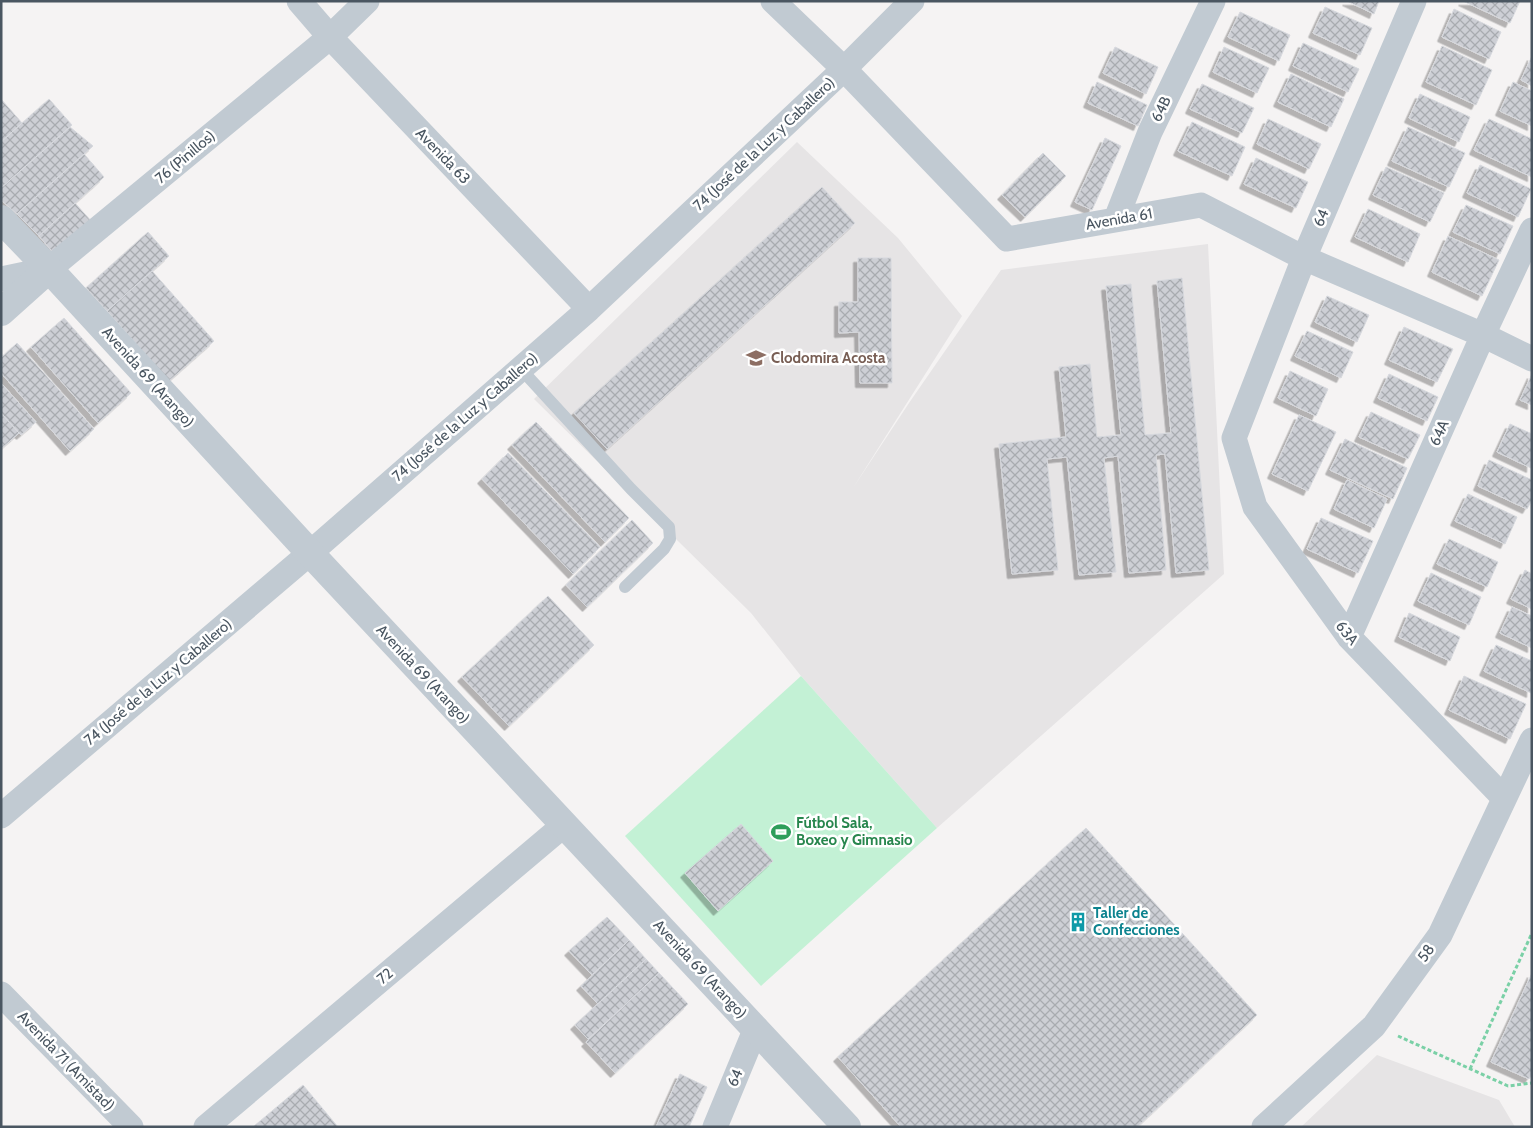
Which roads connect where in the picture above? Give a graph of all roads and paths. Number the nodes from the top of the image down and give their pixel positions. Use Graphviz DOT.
graph roads {
  1 [pos="299,1"];
  2 [pos="367,1"];
  3 [pos="773,1"];
  4 [pos="912,1"];
  5 [pos="1213,1"];
  6 [pos="1414,1"];
  7 [pos="330,37"];
  8 [pos="844,69"];
  9 [pos="1,219"];
  10 [pos="1116,219"];
  11 [pos="1532,230"];
  12 [pos="1304,258"];
  13 [pos="50,269"];
  14 [pos="1,279"];
  15 [pos="589,309"];
  16 [pos="1,312"];
  17 [pos="1483,335"];
  18 [pos="1532,359"];
  19 [pos="520,368"];
  20 [pos="1234,438"];
  21 [pos="310,553"];
  22 [pos="625,587"];
  23 [pos="1349,637"];
  24 [pos="1532,740"];
  25 [pos="1504,798"];
  26 [pos="1,816"];
  27 [pos="564,825"];
  28 [pos="1532,933"];
  29 [pos="1,994"];
  30 [pos="1374,1026"];
  31 [pos="756,1028"];
  32 [pos="1470,1069"];
  33 [pos="1532,1083"];
  34 [pos="130,1127"];
  35 [pos="206,1127"];
  36 [pos="714,1127"];
  37 [pos="847,1127"];
  38 [pos="1264,1127"];
  1 -- 7 [label="street, Avenida 63"];
  2 -- 7 [label="street, 76 (Pinillos)"];
  3 -- 8 [label="street, Avenida 61"];
  4 -- 8 [label="street, 74 (José de la Luz y Caballero)"];
  5 -- 10 [label="street, 64B"];
  6 -- 12 [label="street, 64"];
  7 -- 13 [label="street, 76 (Pinillos)"];
  7 -- 15 [label="street, Avenida 63"];
  8 -- 10 [label="street, Avenida 61"];
  8 -- 15 [label="street, 74 (José de la Luz y Caballero)"];
  9 -- 13 [label="street, Avenida 69 (Arango)"];
  10 -- 12 [label="street, Avenida 61"];
  11 -- 17 [label="street, 64A"];
  12 -- 17 [label="street, Avenida 61"];
  12 -- 20 [label="street, 64"];
  13 -- 14 [label="street"];
  13 -- 16 [label="street, 76 (Pinillos)"];
  13 -- 21 [label="street, Avenida 69 (Arango)"];
  15 -- 19 [label="street, 74 (José de la Luz y Caballero)"];
  17 -- 18 [label="street, Avenida 61"];
  17 -- 23 [label="street, 64A"];
  19 -- 21 [label="street, 74 (José de la Luz y Caballero)"];
  19 -- 22 [label="lane"];
  20 -- 23 [label="street, 63A"];
  21 -- 26 [label="street, 74 (José de la Luz y Caballero)"];
  21 -- 27 [label="street, Avenida 69 (Arango)"];
  23 -- 25 [label="street, 63A"];
  24 -- 25 [label="street, 58"];
  25 -- 30 [label="street, 58"];
  27 -- 31 [label="street, Avenida 69 (Arango)"];
  27 -- 35 [label="street, 72"];
  28 -- 32 [label="path"];
  29 -- 34 [label="street, Avenida 71 (Amistad)"];
  30 -- 32 [label="path"];
  30 -- 38 [label="street, 58"];
  31 -- 36 [label="street, 64"];
  31 -- 37 [label="street, Avenida 69 (Arango)"];
  32 -- 33 [label="path"];
}
